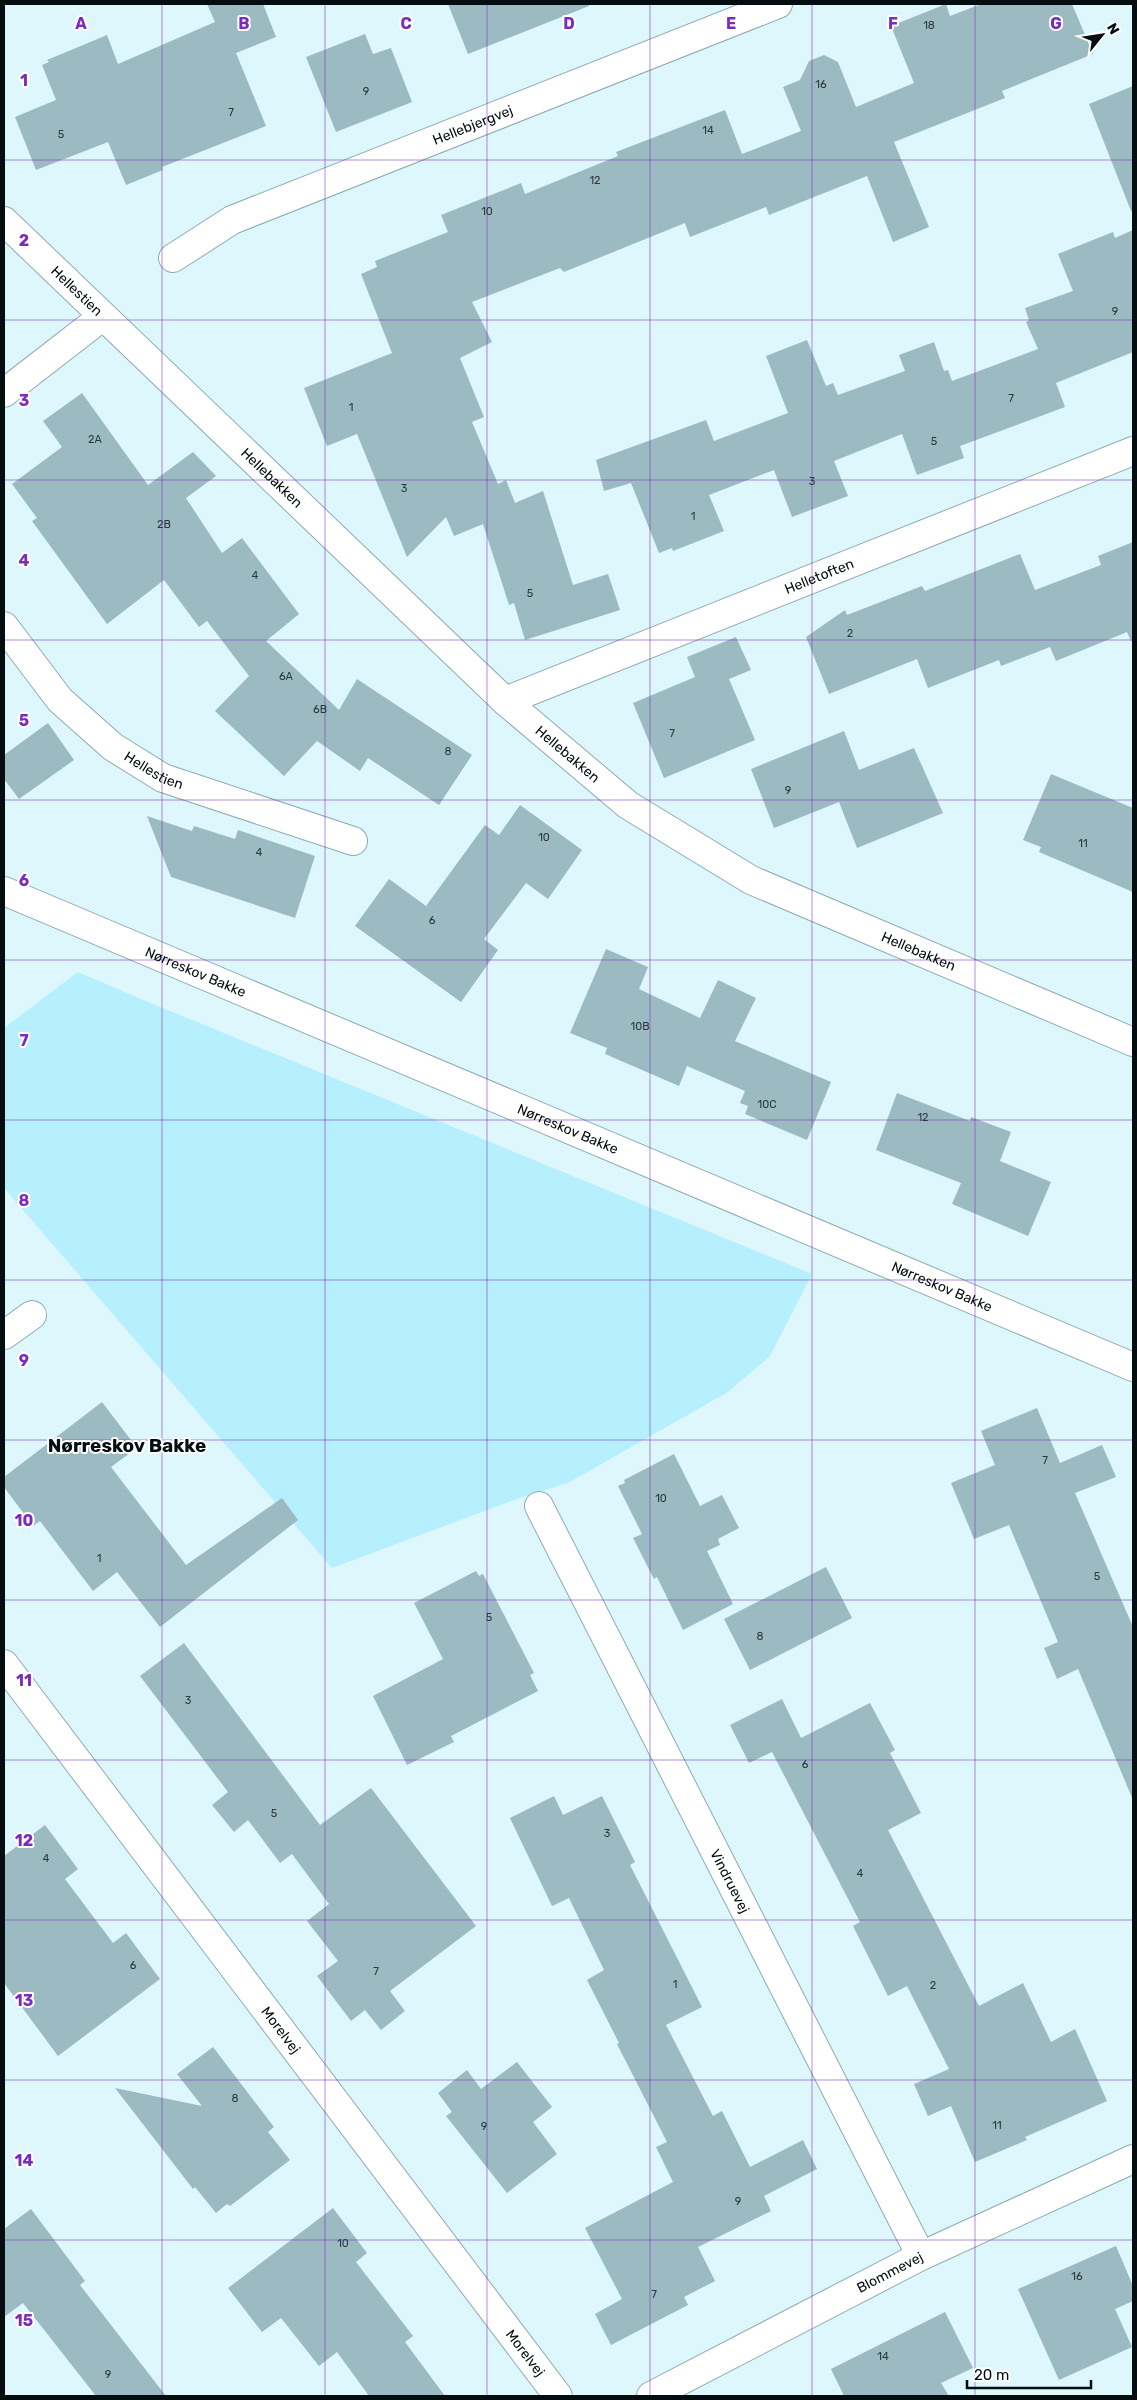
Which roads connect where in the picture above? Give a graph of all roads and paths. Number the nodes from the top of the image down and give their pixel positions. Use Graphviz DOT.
graph roads {
  1 [pos="778,4"];
  2 [pos="4,221"];
  3 [pos="173,258"];
  4 [pos="102,317"];
  5 [pos="4,393"];
  6 [pos="1133,451"];
  7 [pos="4,626"];
  8 [pos="505,701"];
  9 [pos="353,841"];
  10 [pos="4,891"];
  11 [pos="1133,1042"];
  12 [pos="32,1314"];
  13 [pos="4,1335"];
  14 [pos="1133,1367"];
  15 [pos="539,1506"];
  16 [pos="4,1664"];
  17 [pos="1133,2159"];
  18 [pos="921,2256"];
  19 [pos="558,2396"];
  20 [pos="651,2396"];
  1 -- 3 [label="street, Hellebjergvej"];
  2 -- 4 [label="street, Hellestien"];
  4 -- 5 [label="street, Hellestien"];
  4 -- 8 [label="street, Hellebakken"];
  6 -- 8 [label="street, Helletoften"];
  7 -- 9 [label="street, Hellestien"];
  8 -- 11 [label="street, Hellebakken"];
  10 -- 14 [label="street, Nørreskov Bakke"];
  12 -- 13 [label="street"];
  15 -- 18 [label="street, Vindruevej"];
  16 -- 19 [label="street, Morelvej"];
  17 -- 18 [label="street, Blommevej"];
  18 -- 20 [label="street, Blommevej"];
}
